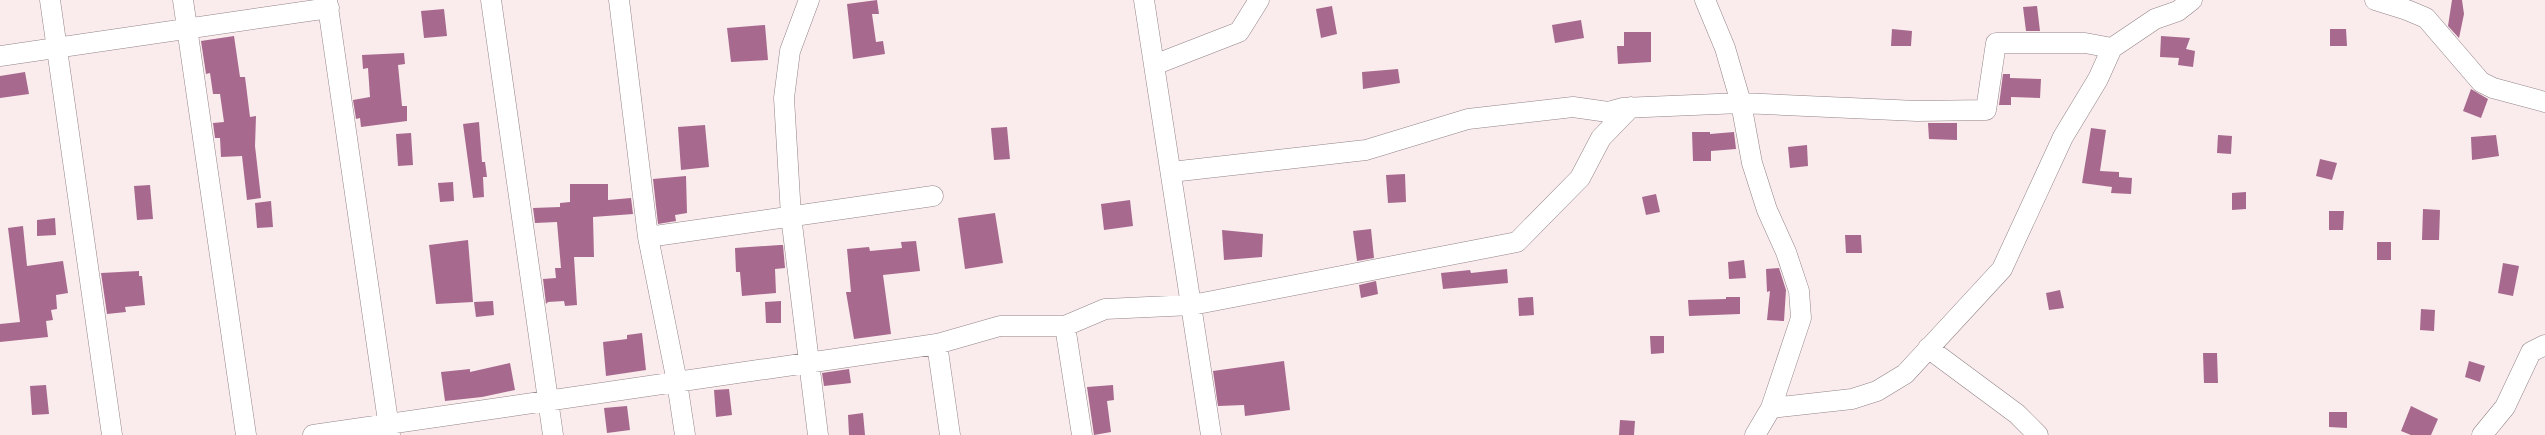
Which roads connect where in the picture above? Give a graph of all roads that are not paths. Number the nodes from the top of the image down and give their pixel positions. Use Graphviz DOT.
graph roads {
  1 [pos="50,0"];
  2 [pos="183,0"];
  3 [pos="491,0"];
  4 [pos="619,0"];
  5 [pos="808,0"];
  6 [pos="1144,0"];
  7 [pos="1259,0"];
  8 [pos="1705,0"];
  9 [pos="2192,0"];
  10 [pos="2375,0"];
  11 [pos="328,4"];
  12 [pos="188,29"];
  13 [pos="56,48"];
  14 [pos="2112,48"];
  15 [pos="0,56"];
  16 [pos="1154,65"];
  17 [pos="2545,102"];
  18 [pos="1741,103"];
  19 [pos="1631,107"];
  20 [pos="1171,172"];
  21 [pos="933,196"];
  22 [pos="791,216"];
  23 [pos="648,237"];
  24 [pos="1192,305"];
  25 [pos="1065,326"];
  26 [pos="937,344"];
  27 [pos="2545,345"];
  28 [pos="1928,348"];
  29 [pos="807,363"];
  30 [pos="677,382"];
  31 [pos="548,401"];
  32 [pos="1771,408"];
  33 [pos="389,430"];
  34 [pos="112,435"];
  35 [pos="246,435"];
  36 [pos="313,435"];
  37 [pos="553,435"];
  38 [pos="685,435"];
  39 [pos="818,435"];
  40 [pos="950,435"];
  41 [pos="1082,435"];
  42 [pos="1211,435"];
  43 [pos="1755,435"];
  44 [pos="2038,435"];
  45 [pos="2482,435"];
  1 -- 13 [label="street"];
  2 -- 12 [label="street"];
  3 -- 31 [label="street"];
  4 -- 23 [label="street"];
  5 -- 22 [label="street"];
  6 -- 16 [label="street"];
  7 -- 16 [label="street"];
  8 -- 18 [label="street"];
  9 -- 14 [label="street"];
  10 -- 17 [label="street"];
  11 -- 12 [label="street"];
  11 -- 33 [label="street"];
  12 -- 13 [label="street"];
  12 -- 35 [label="street"];
  13 -- 15 [label="street"];
  13 -- 34 [label="street"];
  14 -- 18 [label="street"];
  14 -- 28 [label="street"];
  16 -- 20 [label="street"];
  18 -- 19 [label="street"];
  18 -- 32 [label="street"];
  19 -- 20 [label="street"];
  19 -- 24 [label="street"];
  20 -- 24 [label="street"];
  21 -- 22 [label="street"];
  22 -- 23 [label="street"];
  22 -- 29 [label="street"];
  23 -- 30 [label="street"];
  24 -- 25 [label="street"];
  24 -- 42 [label="street"];
  25 -- 26 [label="street"];
  25 -- 41 [label="street"];
  26 -- 29 [label="street"];
  26 -- 40 [label="street"];
  27 -- 45 [label="street"];
  28 -- 32 [label="street"];
  28 -- 44 [label="street"];
  29 -- 30 [label="street"];
  29 -- 39 [label="street"];
  30 -- 31 [label="street"];
  30 -- 38 [label="street"];
  31 -- 33 [label="street"];
  31 -- 37 [label="street"];
  32 -- 43 [label="street"];
  33 -- 36 [label="street"];
}
